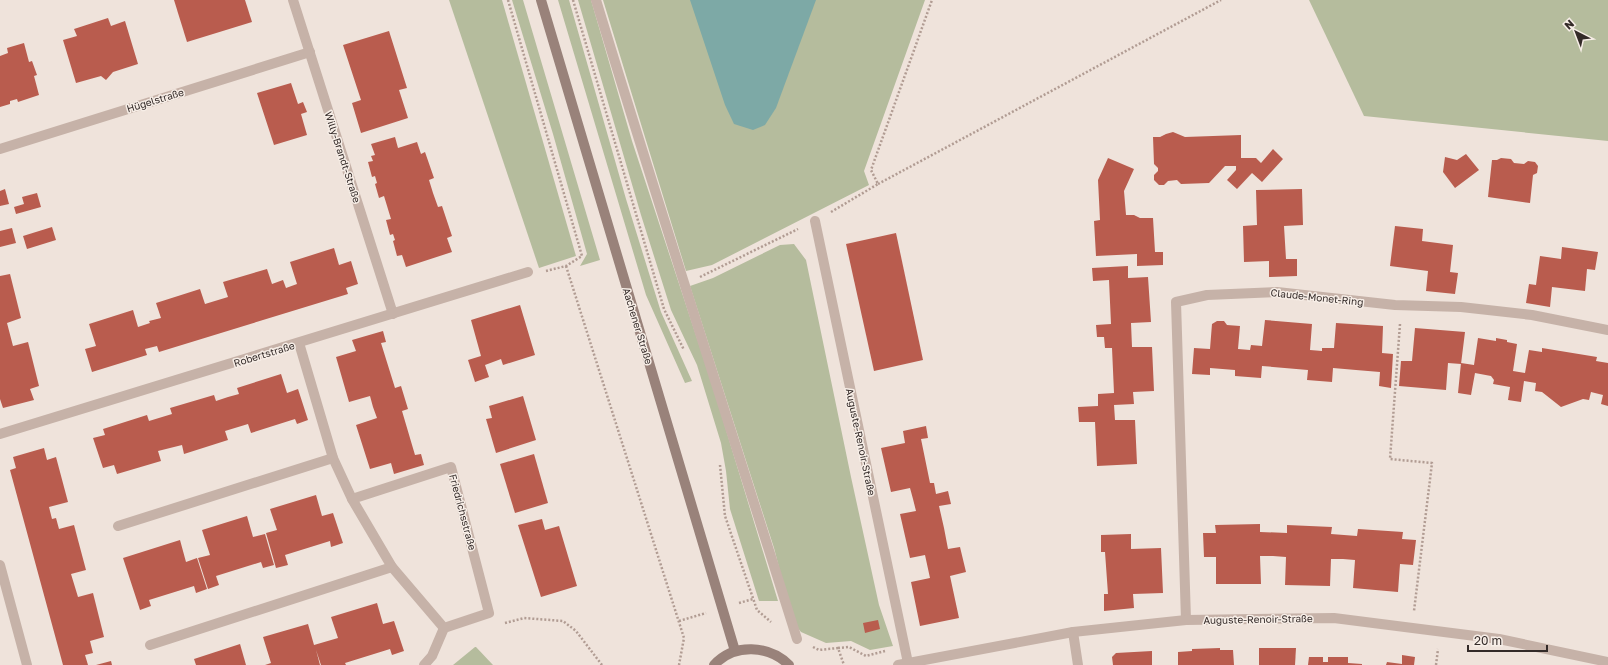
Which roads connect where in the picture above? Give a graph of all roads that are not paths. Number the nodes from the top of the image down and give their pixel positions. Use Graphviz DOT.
graph roads {
  1 [pos="293,0"];
  2 [pos="541,0"];
  3 [pos="596,0"];
  4 [pos="310,52"];
  5 [pos="0,149"];
  6 [pos="815,221"];
  7 [pos="528,272"];
  8 [pos="393,314"];
  9 [pos="1608,330"];
  10 [pos="299,343"];
  11 [pos="0,434"];
  12 [pos="333,458"];
  13 [pos="352,499"];
  14 [pos="118,526"];
  15 [pos="0,565"];
  16 [pos="392,567"];
  17 [pos="1186,620"];
  18 [pos="444,628"];
  19 [pos="1073,632"];
  20 [pos="797,639"];
  21 [pos="150,645"];
  22 [pos="734,651"];
  23 [pos="1608,662"];
  24 [pos="903,664"];
  25 [pos="27,665"];
  26 [pos="424,665"];
  27 [pos="714,665"];
  28 [pos="789,665"];
  29 [pos="1078,665"];
  1 -- 4 [label="street, Willy-Brandt-Straße"];
  2 -- 22 [label="main road, Aachener Straße"];
  3 -- 20 [label="street"];
  4 -- 5 [label="street, Hügelstraße"];
  4 -- 8 [label="street, Willy-Brandt-Straße"];
  6 -- 24 [label="street, Auguste-Renoir-Straße"];
  7 -- 8 [label="street, Robertstraße"];
  8 -- 10 [label="street, Robertstraße"];
  9 -- 17 [label="street, Claude-Monet-Ring"];
  10 -- 11 [label="street, Robertstraße"];
  10 -- 12 [label="street"];
  12 -- 13 [label="street"];
  12 -- 14 [label="street"];
  13 -- 16 [label="street"];
  13 -- 18 [label="street, Friedrichsstraße"];
  15 -- 25 [label="street"];
  16 -- 18 [label="street"];
  16 -- 21 [label="street"];
  17 -- 19 [label="street, Auguste-Renoir-Straße"];
  17 -- 23 [label="street, Auguste-Renoir-Straße"];
  18 -- 26 [label="street"];
  19 -- 24 [label="street, Auguste-Renoir-Straße"];
  19 -- 29 [label="street"];
  22 -- 27 [label="main road"];
  22 -- 28 [label="main road"];
}
